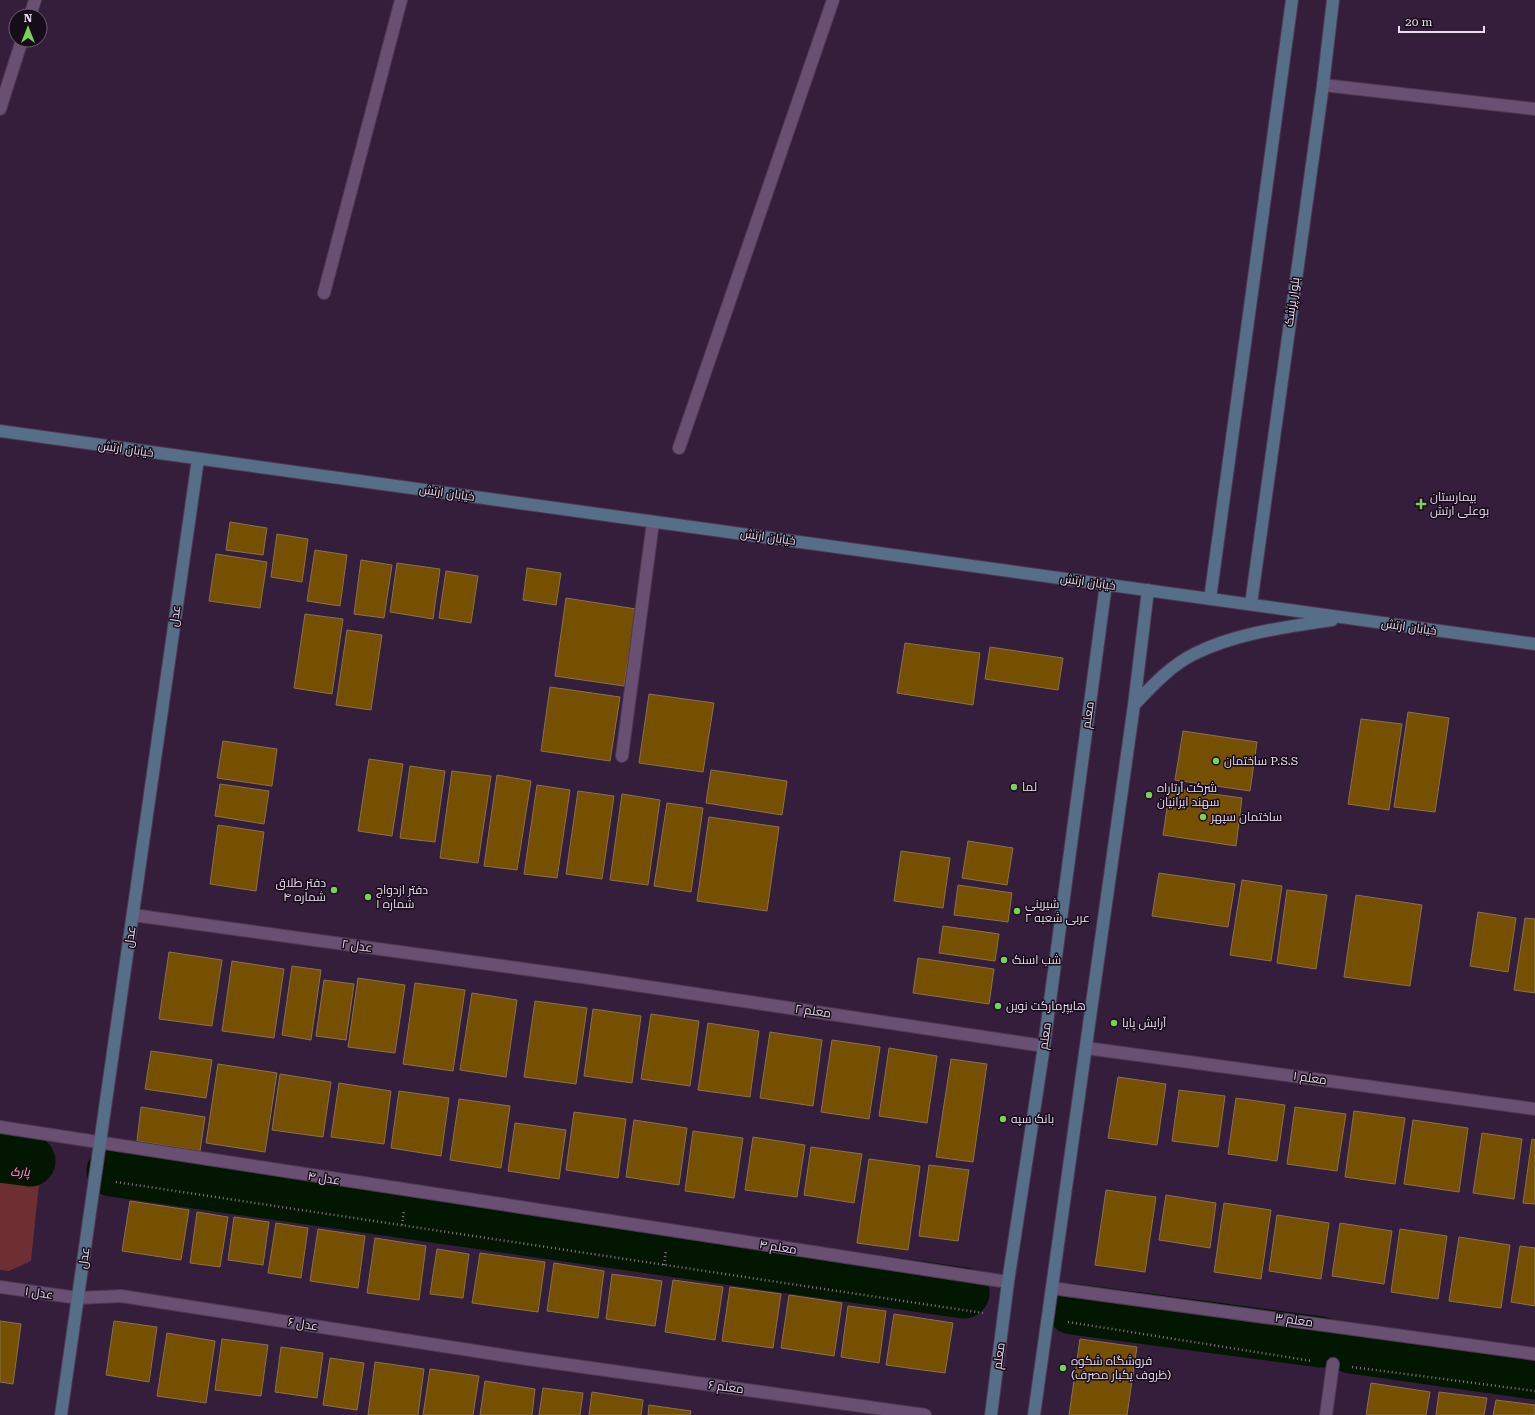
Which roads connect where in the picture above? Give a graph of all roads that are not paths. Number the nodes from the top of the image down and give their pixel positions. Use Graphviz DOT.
graph roads {
  1 [pos="401,0"];
  2 [pos="833,0"];
  3 [pos="1292,0"];
  4 [pos="1333,0"];
  5 [pos="19,48"];
  6 [pos="1322,85"];
  7 [pos="0,109"];
  8 [pos="1535,109"];
  9 [pos="324,293"];
  10 [pos="0,431"];
  11 [pos="679,448"];
  12 [pos="198,459"];
  13 [pos="654,522"];
  14 [pos="1106,584"];
  15 [pos="1148,590"];
  16 [pos="1210,599"];
  17 [pos="1251,604"];
  18 [pos="1344,618"];
  19 [pos="1535,644"];
  20 [pos="1134,706"];
  21 [pos="622,756"];
  22 [pos="133,915"];
  23 [pos="582,977"];
  24 [pos="1044,1046"];
  25 [pos="1086,1048"];
  26 [pos="1535,1109"];
  27 [pos="0,1127"];
  28 [pos="100,1144"];
  29 [pos="547,1213"];
  30 [pos="1008,1282"];
  31 [pos="0,1287"];
  32 [pos="1052,1288"];
  33 [pos="78,1298"];
  34 [pos="1535,1354"];
  35 [pos="528,1359"];
  36 [pos="1333,1364"];
  37 [pos="61,1415"];
  38 [pos="925,1415"];
  39 [pos="991,1415"];
  40 [pos="1034,1415"];
  41 [pos="1326,1415"];
  1 -- 9 [label="street"];
  2 -- 11 [label="street"];
  3 -- 16 [label="main road"];
  4 -- 6 [label="main road, بلوار پزشک"];
  5 -- 7 [label="street"];
  6 -- 8 [label="street"];
  6 -- 17 [label="main road, بلوار پزشک"];
  10 -- 12 [label="main road, خیابان ارتش"];
  12 -- 13 [label="main road, خیابان ارتش"];
  12 -- 22 [label="main road, عدل"];
  13 -- 14 [label="main road, خیابان ارتش"];
  13 -- 21 [label="street"];
  14 -- 15 [label="main road, خیابان ارتش"];
  14 -- 24 [label="main road, معلم"];
  15 -- 16 [label="main road, خیابان ارتش"];
  15 -- 20 [label="main road"];
  16 -- 17 [label="main road, خیابان ارتش"];
  17 -- 18 [label="main road, خیابان ارتش"];
  18 -- 19 [label="main road, خیابان ارتش"];
  18 -- 20 [label="main road"];
  20 -- 25 [label="main road"];
  22 -- 23 [label="street, عدل ۲"];
  22 -- 28 [label="main road, عدل"];
  23 -- 24 [label="street, معلم ۲"];
  24 -- 30 [label="main road, معلم"];
  25 -- 26 [label="street, معلم ۱"];
  25 -- 32 [label="main road"];
  27 -- 28 [label="street, عدل ۴"];
  28 -- 29 [label="street, عدل ۴"];
  28 -- 33 [label="main road, عدل"];
  29 -- 30 [label="street, معلم ۴"];
  30 -- 39 [label="main road, معلم"];
  31 -- 33 [label="street, عدل ۱"];
  32 -- 34 [label="street, معلم ۳"];
  32 -- 40 [label="main road"];
  33 -- 35 [label="street, عدل ۶"];
  33 -- 37 [label="main road, عدل"];
  35 -- 38 [label="street, معلم ۶"];
  36 -- 41 [label="street"];
}
